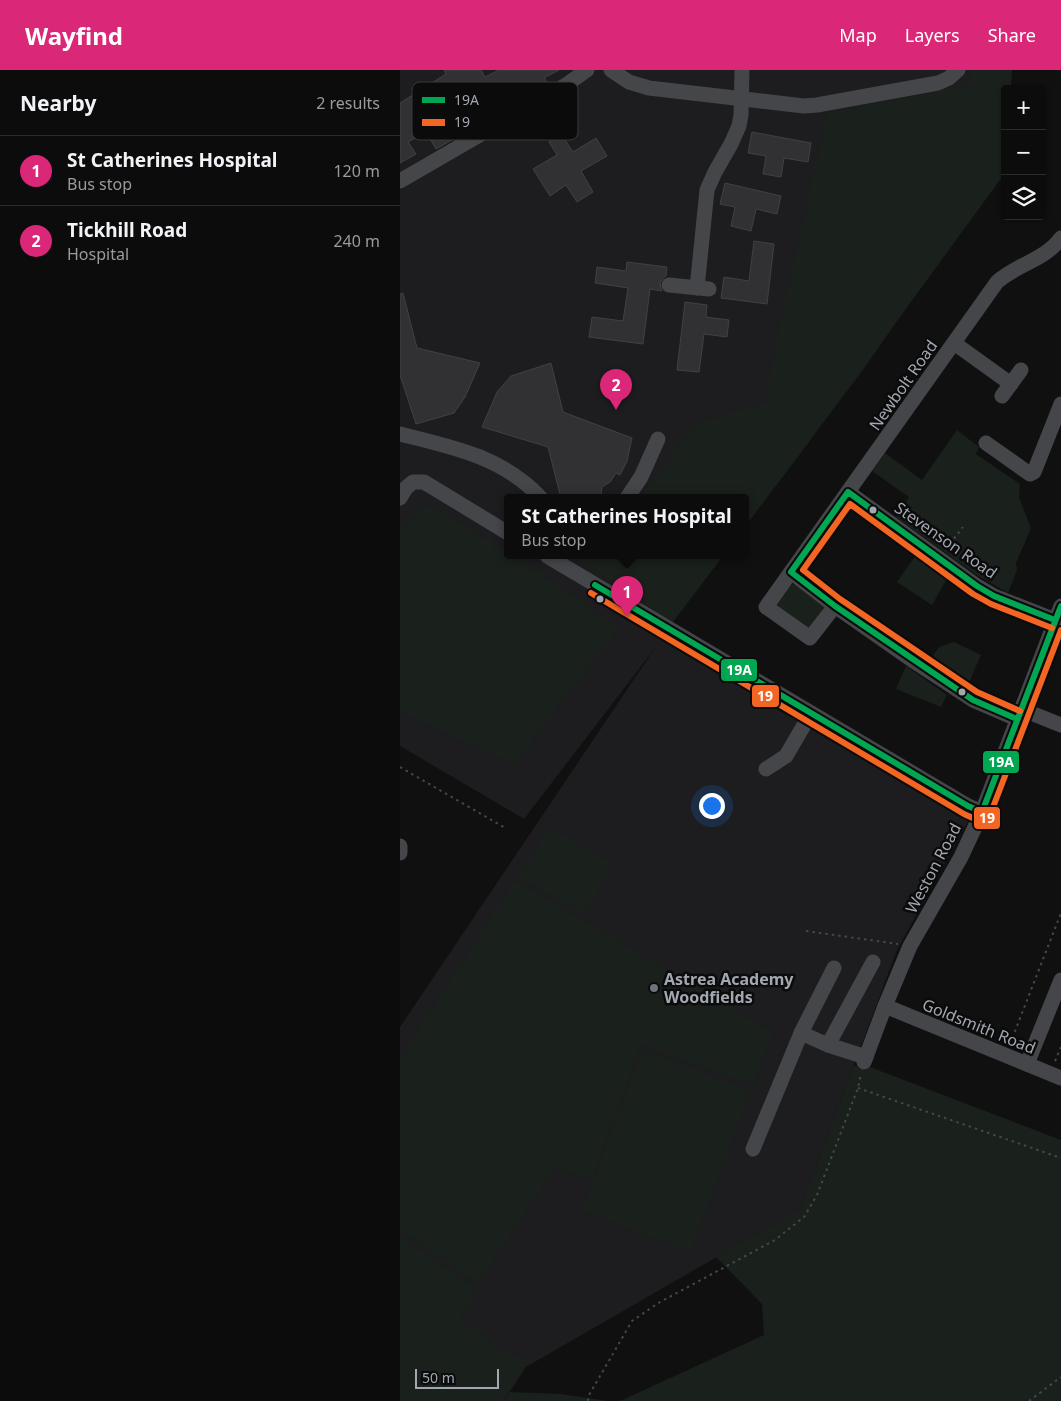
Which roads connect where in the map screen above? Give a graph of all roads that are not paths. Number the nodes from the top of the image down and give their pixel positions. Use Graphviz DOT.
graph roads {
  1 [pos="587,70"];
  2 [pos="611,70"];
  3 [pos="742,70"];
  4 [pos="958,70"];
  5 [pos="570,82"];
  6 [pos="742,99"];
  7 [pos="471,140"];
  8 [pos="400,181"];
  9 [pos="1061,238"];
  10 [pos="669,285"];
  11 [pos="954,343"];
  12 [pos="1022,370"];
  13 [pos="1011,384"];
  14 [pos="1002,396"];
  15 [pos="1061,404"];
  16 [pos="400,434"];
  17 [pos="658,439"];
  18 [pos="986,444"];
  19 [pos="848,492"];
  20 [pos="536,494"];
  21 [pos="630,494"];
  22 [pos="400,498"];
  23 [pos="504,531"];
  24 [pos="552,559"];
  25 [pos="791,572"];
  26 [pos="835,606"];
  27 [pos="1058,613"];
  28 [pos="811,713"];
  29 [pos="1019,714"];
  30 [pos="1061,725"];
  31 [pos="766,769"];
  32 [pos="982,812"];
  33 [pos="400,846"];
  34 [pos="400,854"];
  35 [pos="872,962"];
  36 [pos="834,968"];
  37 [pos="1061,980"];
  38 [pos="885,1006"];
  39 [pos="801,1033"];
  40 [pos="828,1045"];
  41 [pos="1027,1064"];
  42 [pos="1056,1076"];
  43 [pos="753,1149"];
  1 -- 5 [label="street"];
  2 -- 6 [label="street"];
  3 -- 6 [label="street"];
  4 -- 6 [label="street"];
  6 -- 10 [label="street"];
  7 -- 8 [label="street"];
  9 -- 11 [label="street, Newbolt Road"];
  11 -- 13 [label="street"];
  11 -- 19 [label="street, Newbolt Road"];
  12 -- 13 [label="street"];
  13 -- 14 [label="street"];
  15 -- 18 [label="street"];
  16 -- 20 [label="street"];
  17 -- 21 [label="street"];
  19 -- 25 [label="street, Newbolt Road"];
  19 -- 27 [label="street, Stevenson Road"];
  22 -- 23 [label="street"];
  24 -- 28 [label="street"];
  25 -- 26 [label="street"];
  25 -- 26 [label="street, Newbolt Road"];
  26 -- 29 [label="street"];
  27 -- 29 [label="street, Weston Road"];
  28 -- 31 [label="street"];
  28 -- 32 [label="street"];
  29 -- 30 [label="street"];
  29 -- 32 [label="street, Weston Road"];
  32 -- 38 [label="street, Weston Road"];
  33 -- 34 [label="street"];
  35 -- 40 [label="street"];
  36 -- 39 [label="street"];
  37 -- 41 [label="street"];
  38 -- 40 [label="street, Weston Road"];
  38 -- 41 [label="street, Goldsmith Road"];
  39 -- 40 [label="street"];
  39 -- 43 [label="street"];
  41 -- 42 [label="street, Goldsmith Road"];
}
